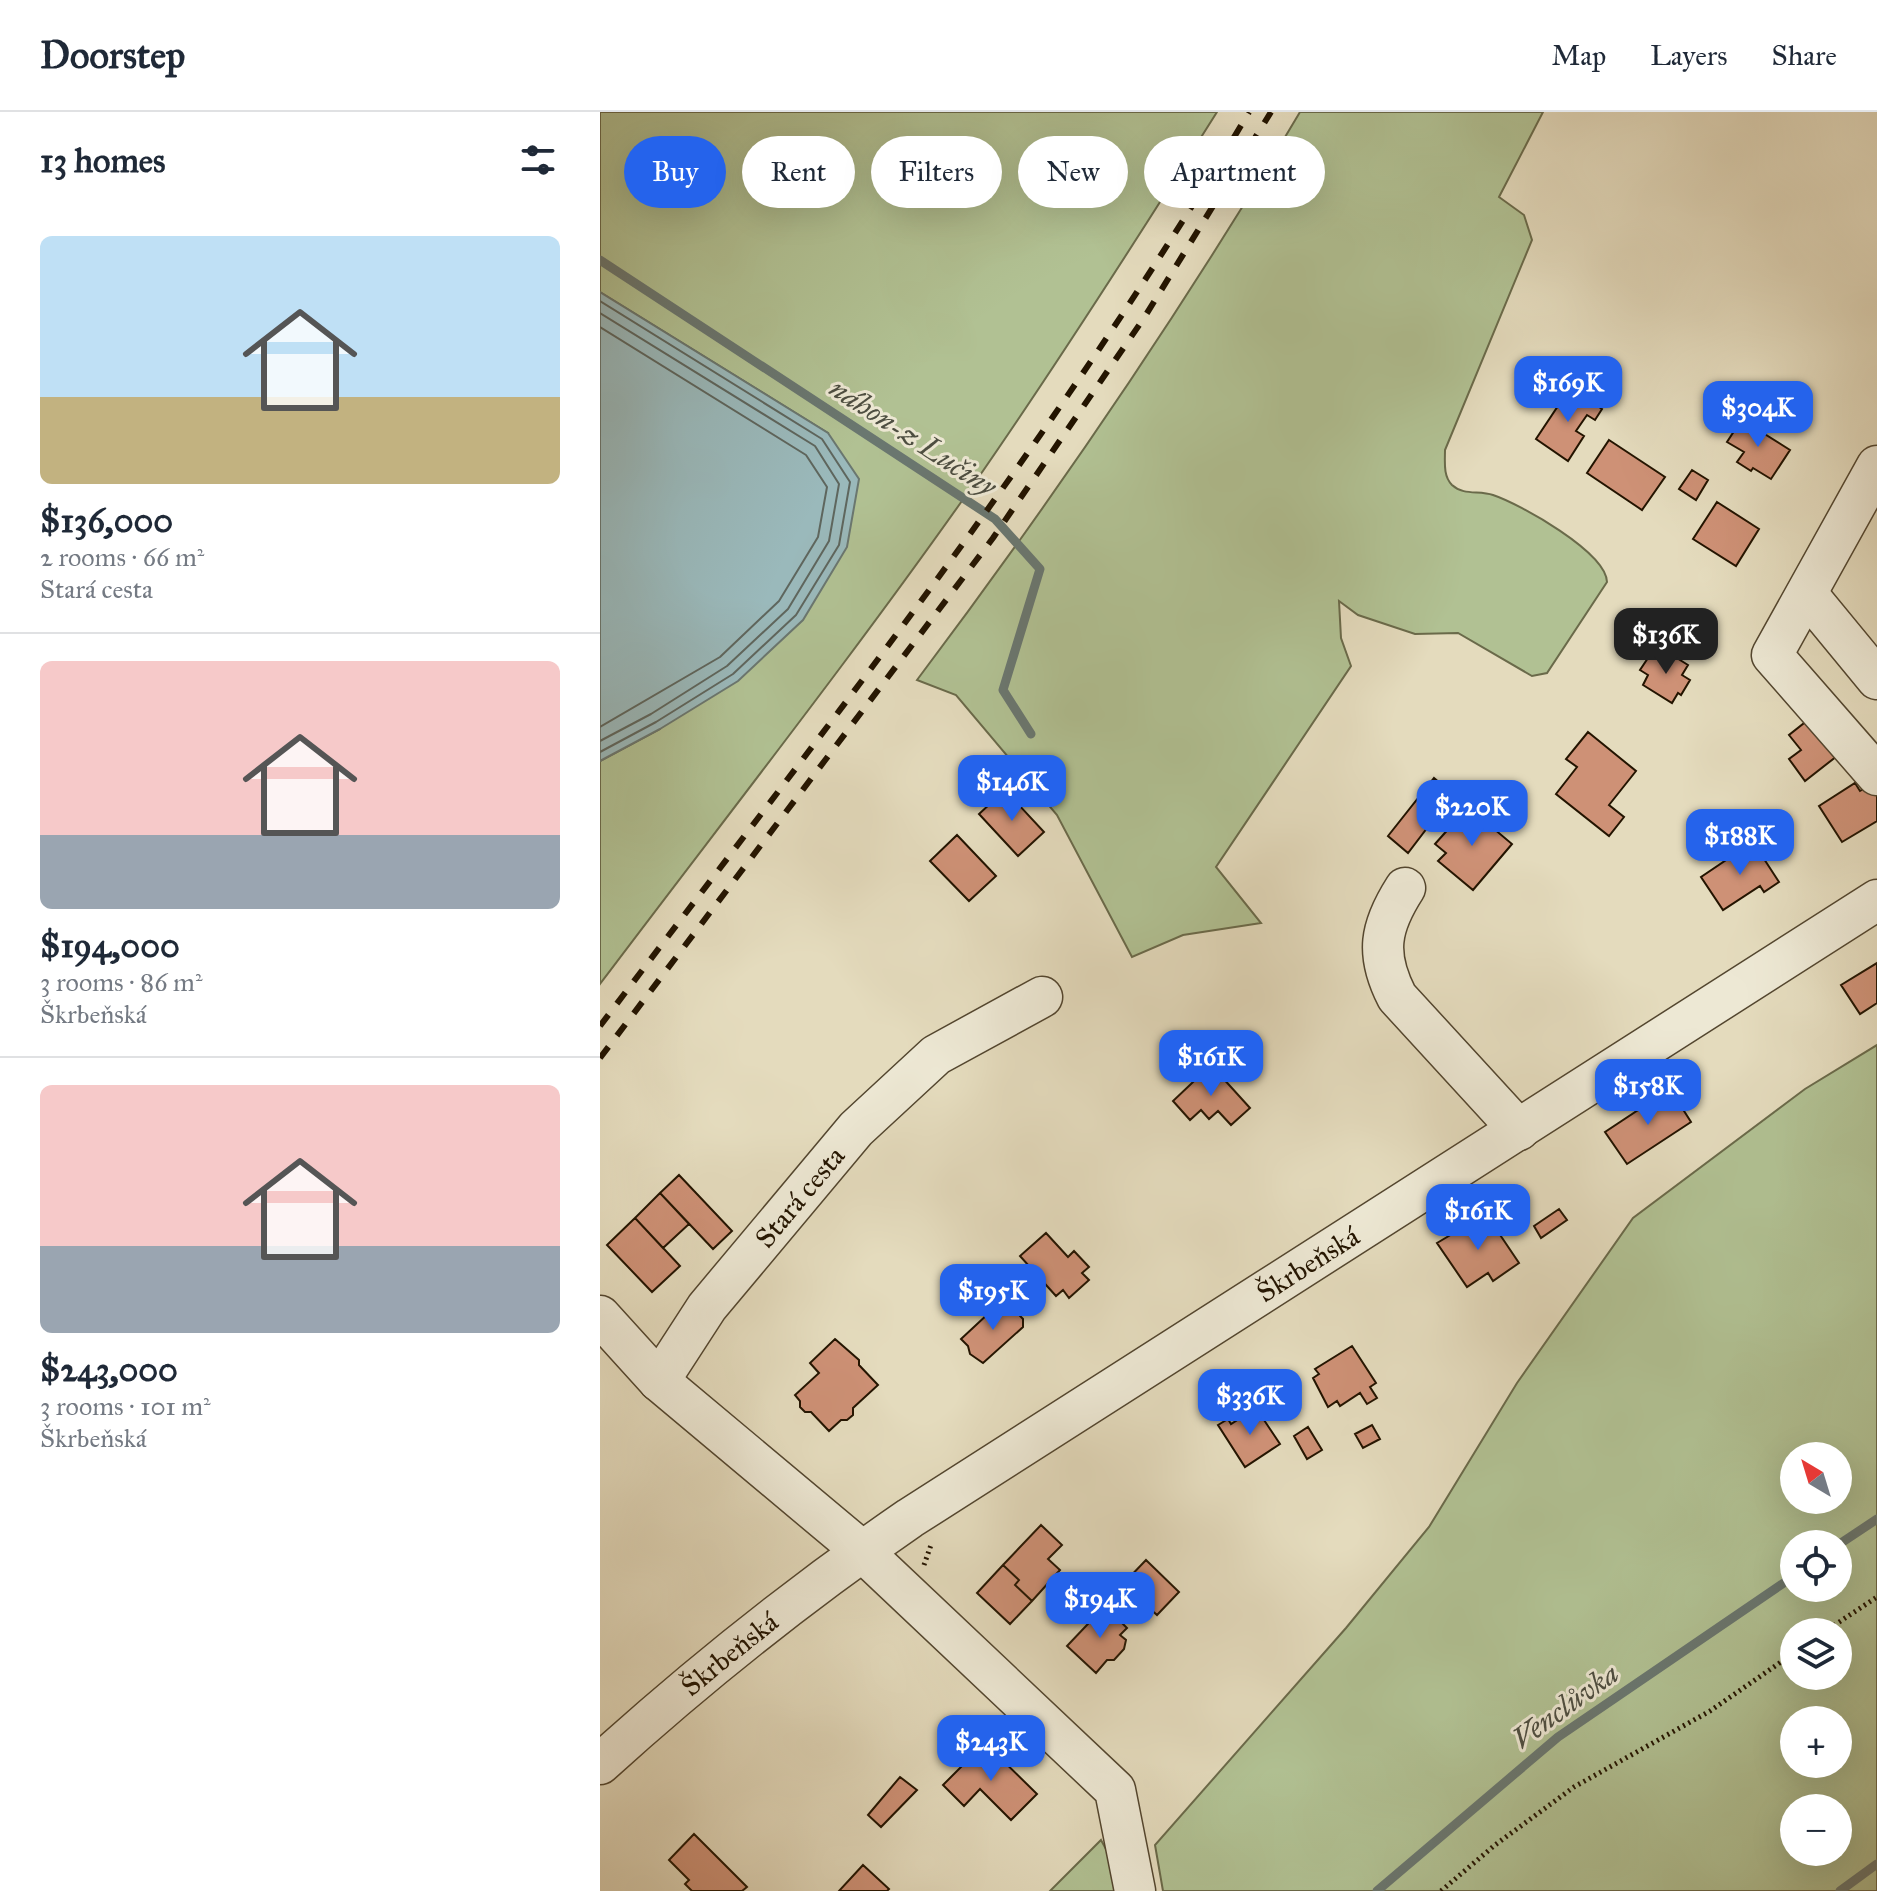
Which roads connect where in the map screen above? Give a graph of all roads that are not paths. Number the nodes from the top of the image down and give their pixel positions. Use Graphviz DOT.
graph roads {
  1 [pos="1877,466"];
  2 [pos="1807,594"];
  3 [pos="1877,679"];
  4 [pos="1877,775"];
  5 [pos="1405,888"];
  6 [pos="1877,900"];
  7 [pos="1042,997"];
  8 [pos="1519,1130"];
  9 [pos="600,1316"];
  10 [pos="659,1381"];
  11 [pos="862,1551"];
  12 [pos="600,1764"];
  13 [pos="1135,1891"];
  1 -- 2 [label="street"];
  2 -- 3 [label="street"];
  2 -- 4 [label="street"];
  5 -- 8 [label="street"];
  6 -- 8 [label="street, Škrbeňská"];
  7 -- 10 [label="street, Stará cesta"];
  8 -- 11 [label="street, Škrbeňská"];
  9 -- 10 [label="street"];
  10 -- 11 [label="street"];
  11 -- 12 [label="street, Škrbeňská"];
  11 -- 13 [label="street"];
}
